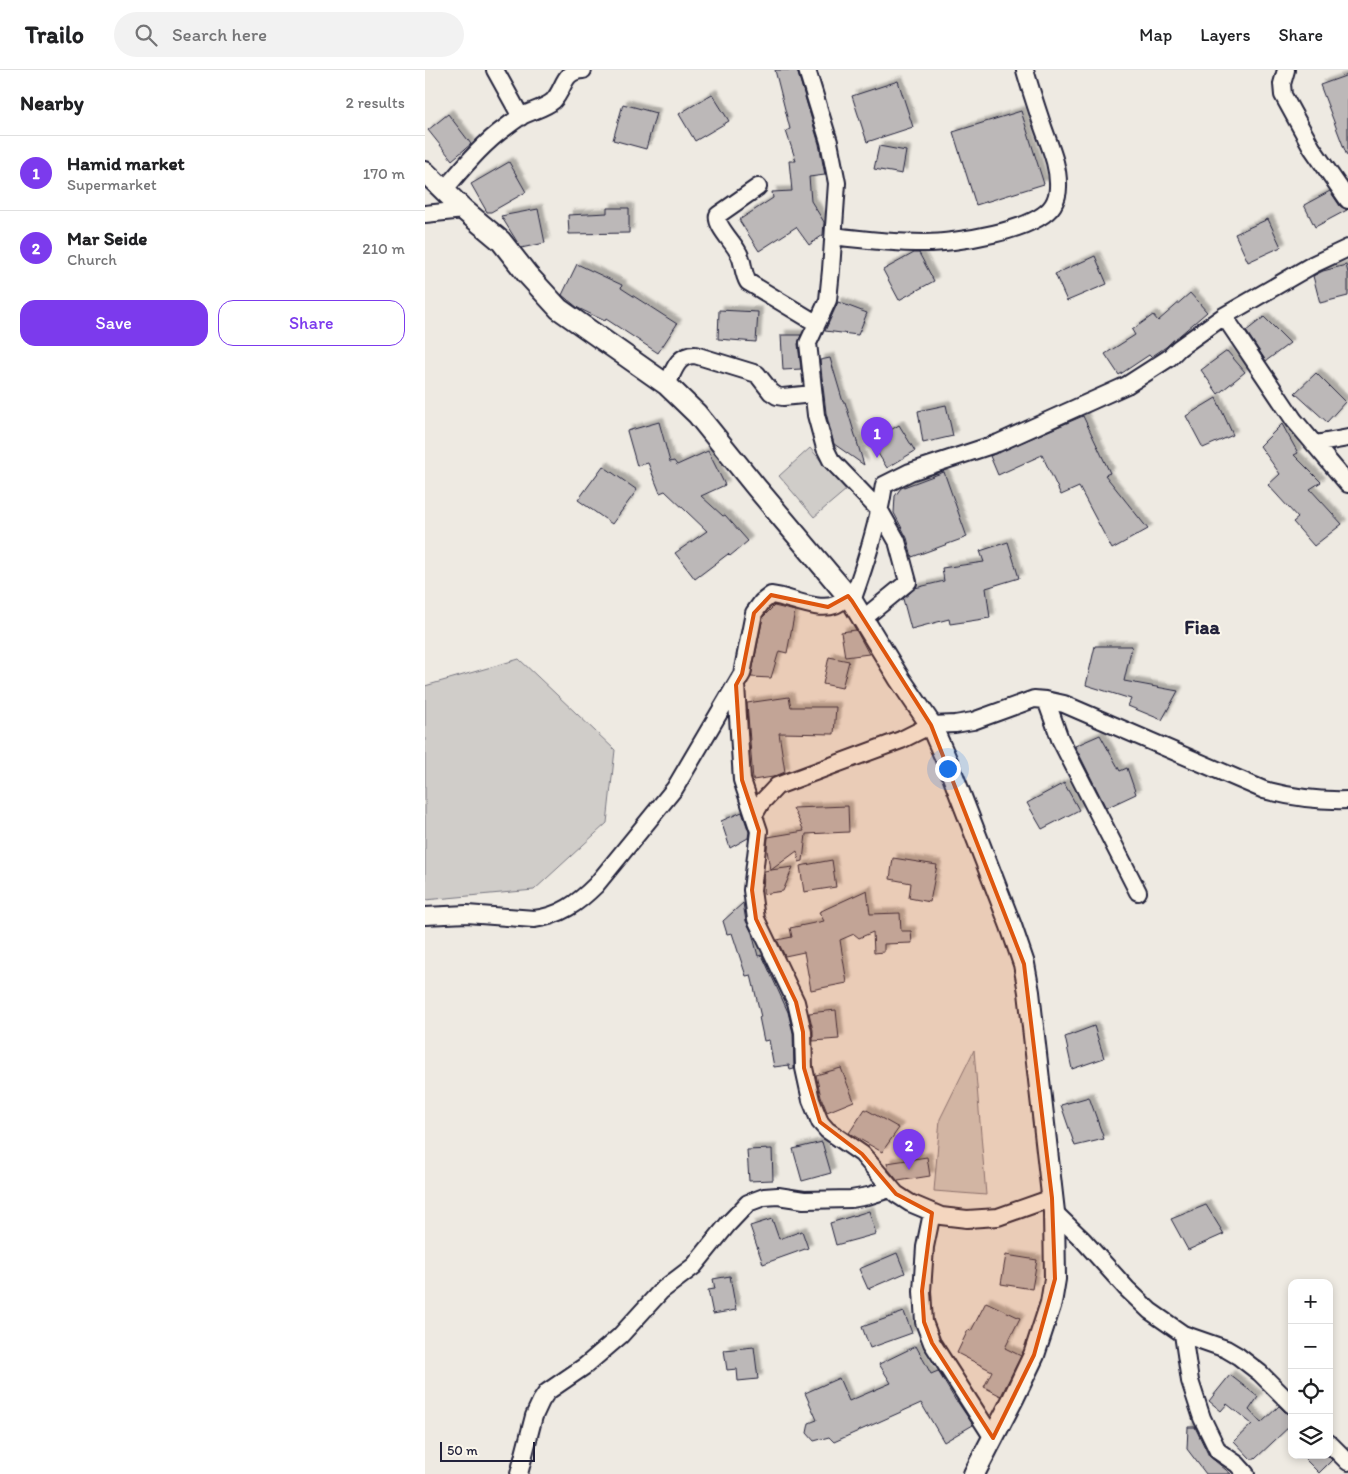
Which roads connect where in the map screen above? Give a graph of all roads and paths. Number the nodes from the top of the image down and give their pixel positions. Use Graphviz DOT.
graph roads {
  1 [pos="495,70"];
  2 [pos="583,70"];
  3 [pos="807,70"];
  4 [pos="1025,70"];
  5 [pos="1286,70"];
  6 [pos="521,116"];
  7 [pos="425,172"];
  8 [pos="758,187"];
  9 [pos="444,190"];
  10 [pos="1348,200"];
  11 [pos="464,210"];
  12 [pos="425,214"];
  13 [pos="833,236"];
  14 [pos="1347,253"];
  15 [pos="1224,316"];
  16 [pos="817,324"];
  17 [pos="667,385"];
  18 [pos="813,394"];
  19 [pos="1348,438"];
  20 [pos="1315,444"];
  21 [pos="1348,484"];
  22 [pos="880,512"];
  23 [pos="850,598"];
  24 [pos="864,618"];
  25 [pos="736,685"];
  26 [pos="1046,700"];
  27 [pos="931,725"];
  28 [pos="1348,800"];
  29 [pos="754,815"];
  30 [pos="1138,892"];
  31 [pos="425,916"];
  32 [pos="890,1189"];
  33 [pos="1053,1205"];
  34 [pos="932,1213"];
  35 [pos="1183,1334"];
  36 [pos="1288,1401"];
  37 [pos="993,1438"];
  38 [pos="1333,1447"];
  39 [pos="1348,1462"];
  40 [pos="519,1474"];
  41 [pos="974,1474"];
  42 [pos="1246,1474"];
  1 -- 6 [label="street"];
  2 -- 6 [label="street"];
  3 -- 13 [label="street"];
  4 -- 13 [label="street"];
  5 -- 10 [label="street"];
  6 -- 9 [label="street"];
  7 -- 9 [label="main road"];
  8 -- 16 [label="street"];
  9 -- 11 [label="main road"];
  11 -- 12 [label="street"];
  11 -- 17 [label="main road"];
  13 -- 16 [label="street"];
  14 -- 15 [label="street"];
  15 -- 20 [label="street"];
  15 -- 22 [label="street"];
  16 -- 18 [label="street"];
  17 -- 18 [label="street"];
  17 -- 23 [label="main road"];
  18 -- 22 [label="street"];
  19 -- 20 [label="street"];
  20 -- 21 [label="street"];
  22 -- 23 [label="street"];
  22 -- 24 [label="street"];
  23 -- 24 [label="main road"];
  23 -- 25 [label="street"];
  24 -- 27 [label="main road"];
  25 -- 29 [label="street"];
  25 -- 31 [label="street"];
  26 -- 27 [label="street"];
  26 -- 28 [label="street"];
  26 -- 30 [label="street"];
  27 -- 29 [label="street"];
  27 -- 33 [label="main road"];
  29 -- 32 [label="street"];
  32 -- 34 [label="street"];
  32 -- 40 [label="street"];
  33 -- 34 [label="street"];
  33 -- 35 [label="street"];
  33 -- 37 [label="main road"];
  34 -- 37 [label="street"];
  35 -- 36 [label="street"];
  35 -- 42 [label="street"];
  37 -- 41 [label="main road"];
  38 -- 39 [label="street"];
}
